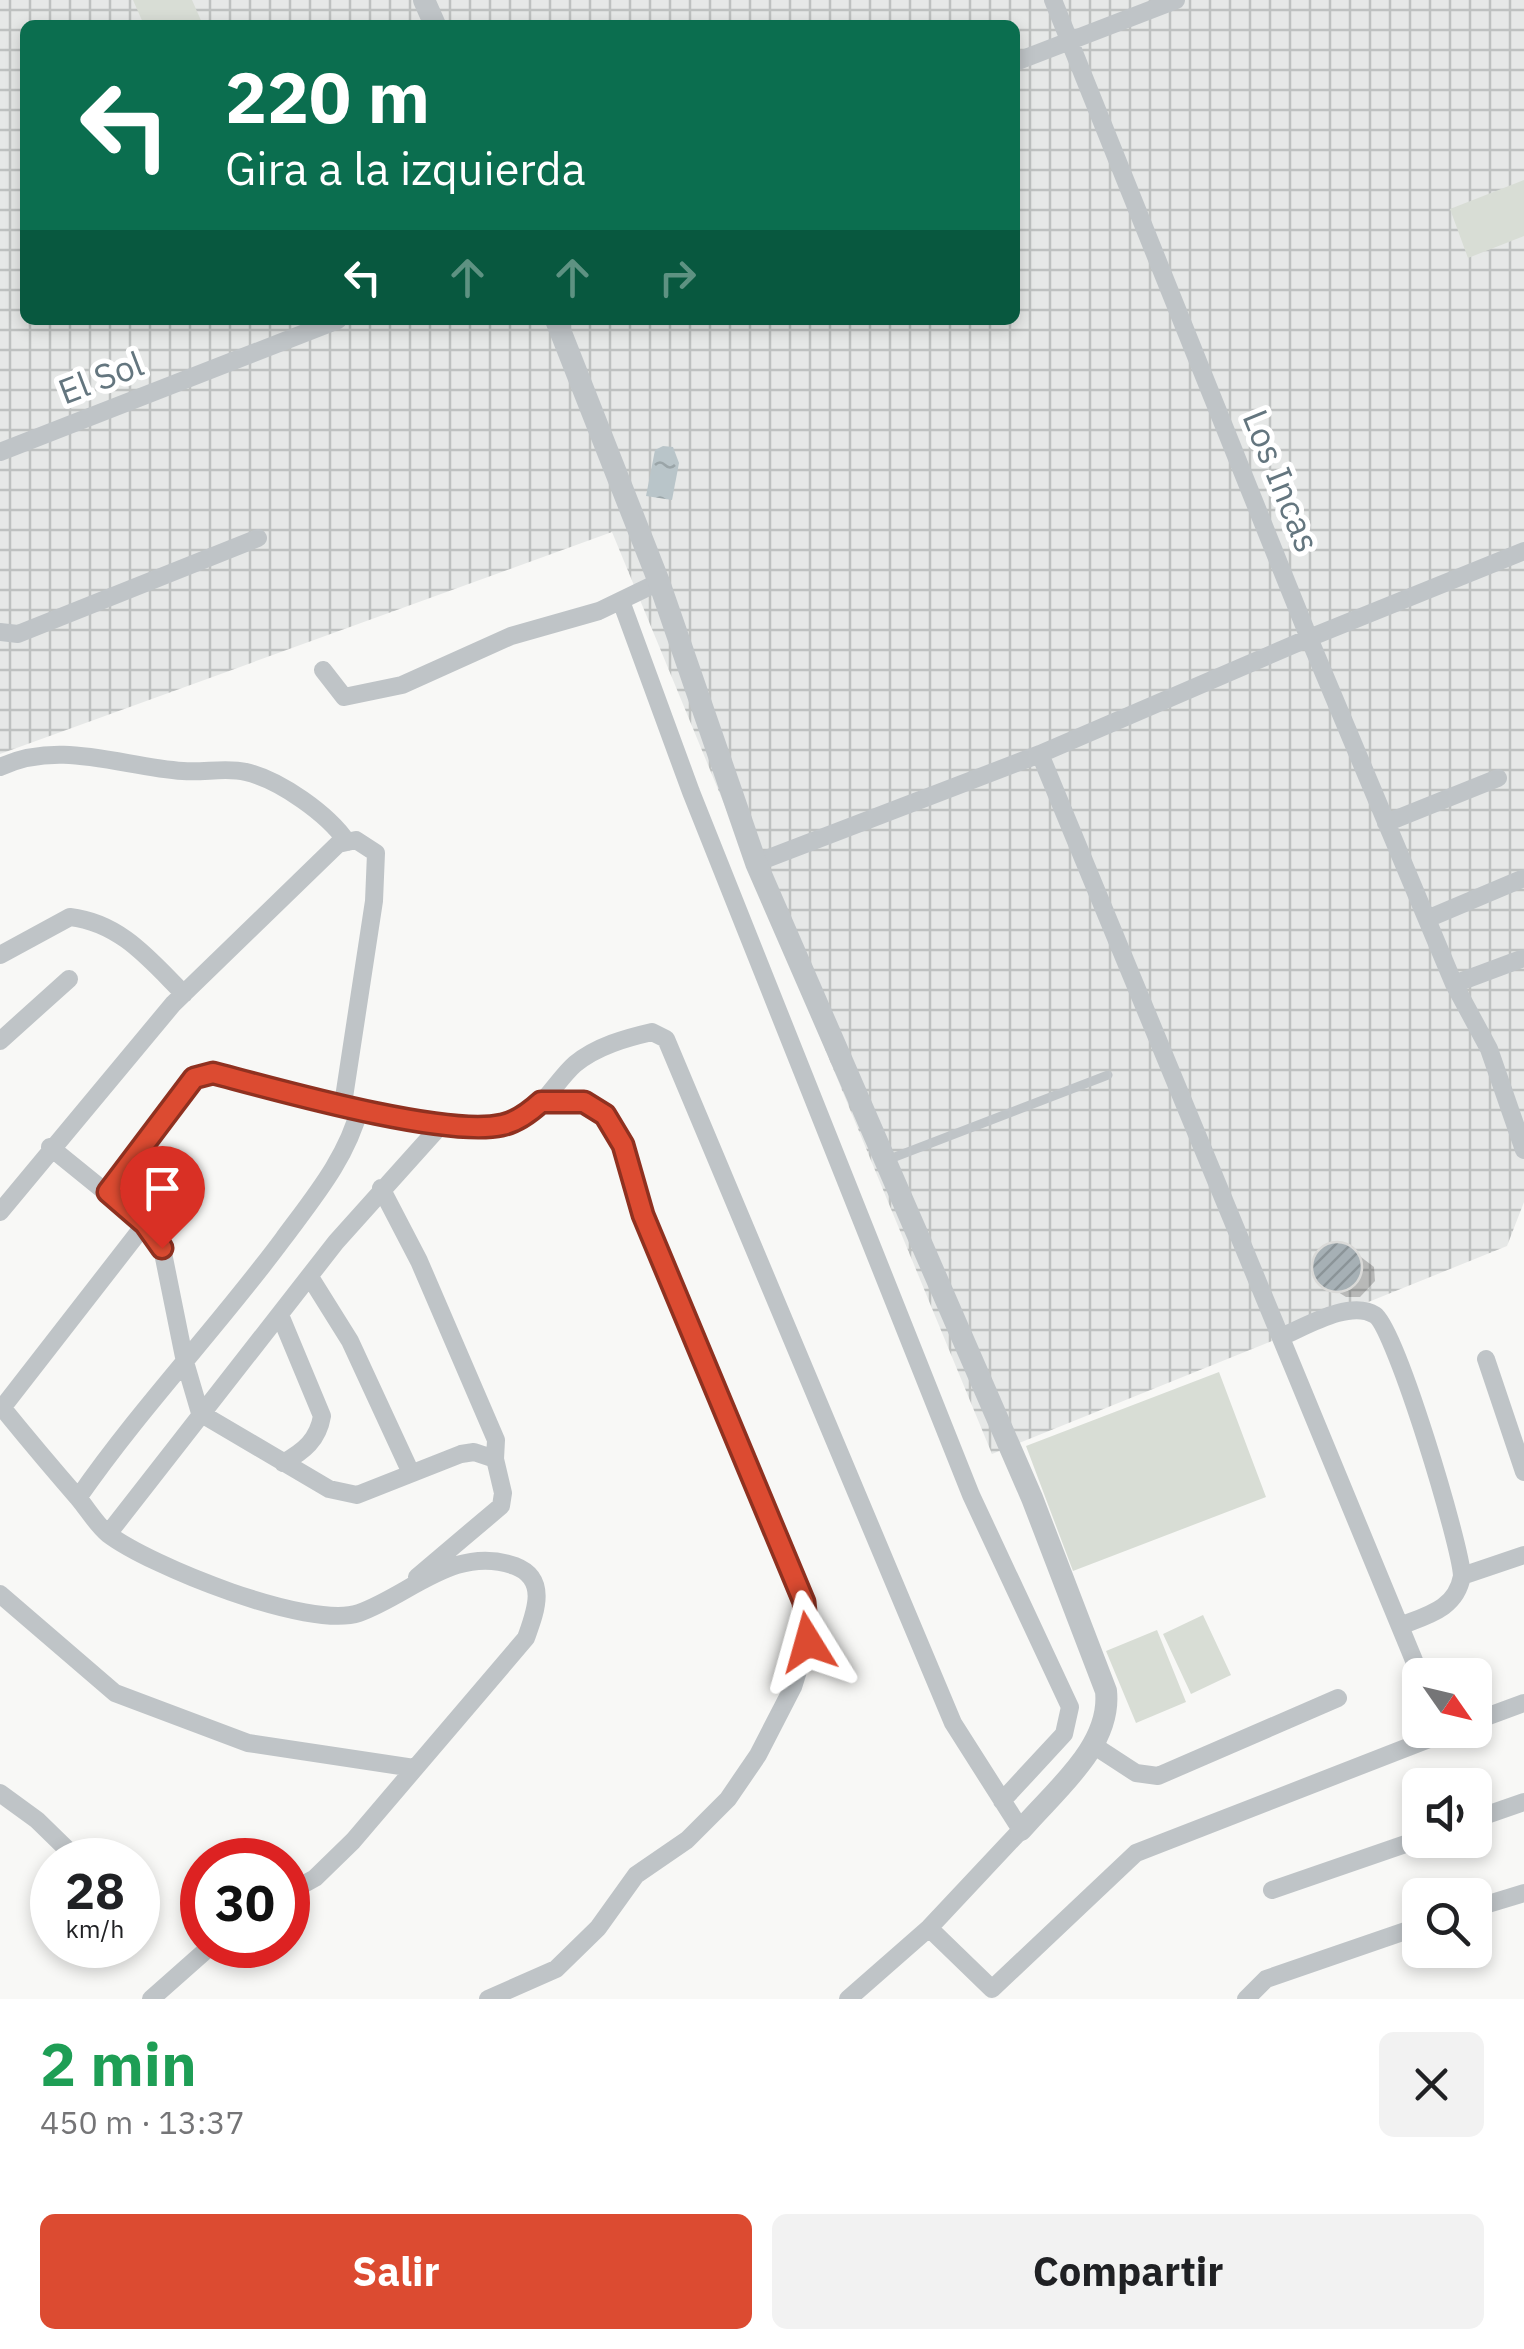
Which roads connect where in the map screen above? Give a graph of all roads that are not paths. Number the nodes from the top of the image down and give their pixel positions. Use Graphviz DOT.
graph roads {
  1 [pos="1054,0"];
  2 [pos="1176,0"];
  3 [pos="1070,41"];
  4 [pos="1020,60"];
  5 [pos="325,325"];
  6 [pos="558,325"];
  7 [pos="0,452"];
  8 [pos="258,538"];
  9 [pos="1524,551"];
  10 [pos="659,582"];
  11 [pos="621,601"];
  12 [pos="0,632"];
  13 [pos="1309,638"];
  14 [pos="323,670"];
  15 [pos="1040,754"];
  16 [pos="0,767"];
  17 [pos="1498,778"];
  18 [pos="1386,822"];
  19 [pos="347,842"];
  20 [pos="756,862"];
  21 [pos="1524,878"];
  22 [pos="1427,919"];
  23 [pos="0,955"];
  24 [pos="1524,958"];
  25 [pos="69,979"];
  26 [pos="1454,984"];
  27 [pos="184,994"];
  28 [pos="0,1041"];
  29 [pos="1108,1075"];
  30 [pos="541,1102"];
  31 [pos="352,1105"];
  32 [pos="441,1125"];
  33 [pos="50,1148"];
  34 [pos="1524,1150"];
  35 [pos="885,1161"];
  36 [pos="382,1188"];
  37 [pos="108,1192"];
  38 [pos="0,1212"];
  39 [pos="145,1224"];
  40 [pos="310,1277"];
  41 [pos="280,1315"];
  42 [pos="1280,1336"];
  43 [pos="1486,1360"];
  44 [pos="185,1362"];
  45 [pos="1,1406"];
  46 [pos="200,1413"];
  47 [pos="494,1458"];
  48 [pos="283,1463"];
  49 [pos="1524,1472"];
  50 [pos="411,1473"];
  51 [pos="78,1498"];
  52 [pos="108,1534"];
  53 [pos="1524,1555"];
  54 [pos="1462,1576"];
  55 [pos="414,1581"];
  56 [pos="0,1594"];
  57 [pos="1400,1626"];
  58 [pos="1413,1658"];
  59 [pos="1338,1698"];
  60 [pos="1524,1702"];
  61 [pos="1492,1714"];
  62 [pos="1093,1744"];
  63 [pos="1403,1748"];
  64 [pos="414,1768"];
  65 [pos="0,1793"];
  66 [pos="1002,1801"];
  67 [pos="1524,1802"];
  68 [pos="1492,1813"];
  69 [pos="1020,1830"];
  70 [pos="55,1838"];
  71 [pos="1402,1844"];
  72 [pos="310,1881"];
  73 [pos="1272,1890"];
  74 [pos="1524,1893"];
  75 [pos="1492,1903"];
  76 [pos="929,1928"];
  77 [pos="1402,1932"];
  78 [pos="186,1968"];
  79 [pos="996,1994"];
  80 [pos="151,1999"];
  81 [pos="488,1999"];
  82 [pos="848,1999"];
  83 [pos="1246,1999"];
  1 -- 3 [label="street, Los Incas"];
  2 -- 3 [label="street"];
  3 -- 4 [label="street"];
  3 -- 13 [label="street, Los Incas"];
  5 -- 7 [label="street, El Sol"];
  6 -- 10 [label="street"];
  8 -- 12 [label="street"];
  9 -- 13 [label="street"];
  10 -- 11 [label="street"];
  10 -- 20 [label="street"];
  11 -- 14 [label="street"];
  11 -- 66 [label="street"];
  13 -- 15 [label="street"];
  13 -- 18 [label="street, Los Incas"];
  15 -- 20 [label="street"];
  15 -- 42 [label="street"];
  16 -- 19 [label="street"];
  17 -- 18 [label="street"];
  18 -- 22 [label="street, Los Incas"];
  19 -- 27 [label="street"];
  19 -- 31 [label="street"];
  20 -- 35 [label="street"];
  21 -- 22 [label="street"];
  22 -- 26 [label="street, Los Incas"];
  23 -- 27 [label="street"];
  24 -- 26 [label="street"];
  25 -- 28 [label="street"];
  26 -- 34 [label="street, Los Incas"];
  27 -- 33 [label="street"];
  29 -- 35 [label="lane"];
  30 -- 32 [label="street"];
  30 -- 66 [label="street"];
  30 -- 81 [label="street"];
  31 -- 32 [label="street"];
  31 -- 37 [label="street"];
  31 -- 44 [label="street"];
  32 -- 36 [label="street"];
  33 -- 37 [label="street"];
  33 -- 38 [label="street"];
  35 -- 62 [label="street"];
  36 -- 40 [label="street"];
  36 -- 47 [label="street"];
  37 -- 39 [label="street"];
  39 -- 44 [label="street"];
  39 -- 45 [label="street"];
  40 -- 41 [label="street"];
  40 -- 50 [label="street"];
  41 -- 46 [label="street"];
  41 -- 48 [label="street"];
  42 -- 54 [label="street"];
  42 -- 57 [label="street"];
  43 -- 49 [label="street"];
  44 -- 46 [label="street"];
  44 -- 51 [label="street"];
  45 -- 51 [label="street"];
  46 -- 48 [label="street"];
  46 -- 52 [label="street"];
  47 -- 50 [label="street"];
  47 -- 55 [label="street"];
  48 -- 50 [label="street"];
  51 -- 52 [label="street"];
  52 -- 55 [label="street"];
  53 -- 54 [label="street"];
  54 -- 57 [label="street"];
  55 -- 64 [label="street"];
  56 -- 64 [label="street"];
  57 -- 58 [label="street"];
  59 -- 62 [label="street"];
  60 -- 61 [label="street"];
  62 -- 69 [label="street"];
  63 -- 79 [label="street"];
  64 -- 72 [label="street"];
  65 -- 70 [label="street"];
  66 -- 69 [label="street"];
  67 -- 68 [label="street"];
  69 -- 76 [label="street"];
  71 -- 73 [label="street"];
  74 -- 75 [label="street"];
  76 -- 79 [label="street"];
  76 -- 82 [label="street"];
  77 -- 83 [label="street"];
  78 -- 80 [label="street"];
}
